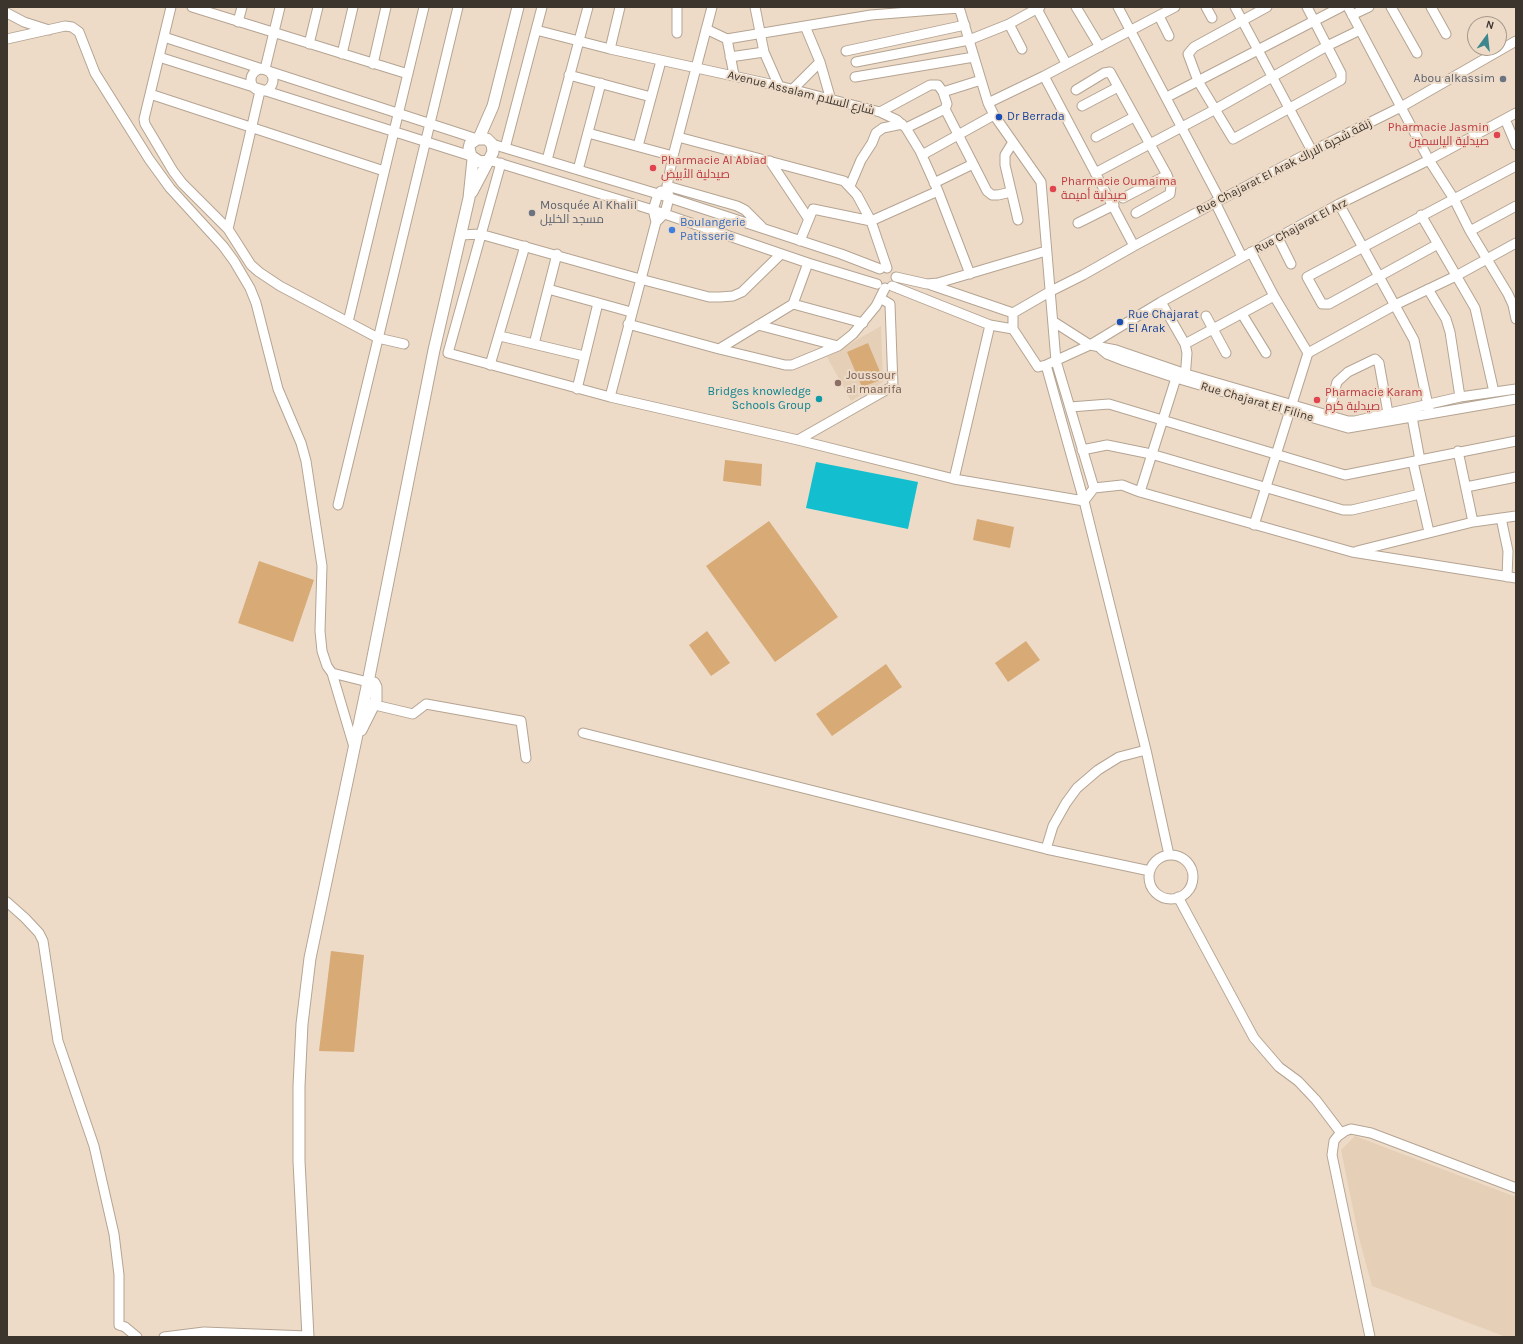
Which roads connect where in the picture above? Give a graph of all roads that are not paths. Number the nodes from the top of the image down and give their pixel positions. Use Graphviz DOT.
graph roads {
  1 [pos="171,7"];
  2 [pos="192,7"];
  3 [pos="242,7"];
  4 [pos="280,7"];
  5 [pos="318,7"];
  6 [pos="352,7"];
  7 [pos="386,7"];
  8 [pos="424,7"];
  9 [pos="458,7"];
  10 [pos="518,7"];
  11 [pos="542,7"];
  12 [pos="588,7"];
  13 [pos="620,7"];
  14 [pos="677,7"];
  15 [pos="712,7"];
  16 [pos="755,7"];
  17 [pos="1076,7"];
  18 [pos="1118,7"];
  19 [pos="1175,7"];
  20 [pos="1206,7"];
  21 [pos="1235,7"];
  22 [pos="1267,7"];
  23 [pos="1307,7"];
  24 [pos="1340,7"];
  25 [pos="1369,7"];
  26 [pos="1391,7"];
  27 [pos="1431,7"];
  28 [pos="959,8"];
  29 [pos="1038,8"];
  30 [pos="207,9"];
  31 [pos="870,11"];
  32 [pos="1350,11"];
  33 [pos="1160,12"];
  34 [pos="7,13"];
  35 [pos="1212,18"];
  36 [pos="1242,21"];
  37 [pos="1313,21"];
  38 [pos="238,22"];
  39 [pos="1009,24"];
  40 [pos="965,25"];
  41 [pos="805,26"];
  42 [pos="706,28"];
  43 [pos="49,30"];
  44 [pos="536,30"];
  45 [pos="1131,30"];
  46 [pos="1360,30"];
  47 [pos="759,32"];
  48 [pos="274,33"];
  49 [pos="677,33"];
  50 [pos="1446,34"];
  51 [pos="1169,36"];
  52 [pos="164,37"];
  53 [pos="7,39"];
  54 [pos="727,39"];
  55 [pos="969,40"];
  56 [pos="1516,41"];
  57 [pos="579,42"];
  58 [pos="310,44"];
  59 [pos="1327,46"];
  60 [pos="1100,47"];
  61 [pos="610,49"];
  62 [pos="1022,49"];
  63 [pos="1258,50"];
  64 [pos="846,51"];
  65 [pos="764,52"];
  66 [pos="1417,53"];
  67 [pos="342,54"];
  68 [pos="159,57"];
  69 [pos="730,57"];
  70 [pos="974,57"];
  71 [pos="661,61"];
  72 [pos="820,62"];
  73 [pos="856,62"];
  74 [pos="1066,63"];
  75 [pos="373,64"];
  76 [pos="265,69"];
  77 [pos="696,69"];
  78 [pos="408,74"];
  79 [pos="569,75"];
  80 [pos="734,75"];
  81 [pos="1044,76"];
  82 [pos="855,77"];
  83 [pos="1272,78"];
  84 [pos="981,80"];
  85 [pos="1198,81"];
  86 [pos="601,84"];
  87 [pos="778,86"];
  88 [pos="1118,88"];
  89 [pos="792,90"];
  90 [pos="1076,90"];
  91 [pos="260,91"];
  92 [pos="943,92"];
  93 [pos="150,94"];
  94 [pos="651,97"];
  95 [pos="1167,97"];
  96 [pos="831,100"];
  97 [pos="988,103"];
  98 [pos="493,106"];
  99 [pos="1082,106"];
  100 [pos="1401,107"];
  101 [pos="945,110"];
  102 [pos="1214,110"];
  103 [pos="1289,110"];
  104 [pos="880,112"];
  105 [pos="399,113"];
  106 [pos="1516,113"];
  107 [pos="994,115"];
  108 [pos="1134,117"];
  109 [pos="1505,119"];
  110 [pos="431,123"];
  111 [pos="904,126"];
  112 [pos="1182,127"];
  113 [pos="252,128"];
  114 [pos="394,133"];
  115 [pos="588,133"];
  116 [pos="958,135"];
  117 [pos="678,137"];
  118 [pos="1096,137"];
  119 [pos="478,138"];
  120 [pos="426,142"];
  121 [pos="1013,142"];
  122 [pos="491,143"];
  123 [pos="1149,144"];
  124 [pos="1516,144"];
  125 [pos="638,146"];
  126 [pos="505,148"];
  127 [pos="1312,151"];
  128 [pos="922,155"];
  129 [pos="673,156"];
  130 [pos="472,158"];
  131 [pos="488,160"];
  132 [pos="547,160"];
  133 [pos="1429,160"];
  134 [pos="770,161"];
  135 [pos="501,164"];
  136 [pos="973,164"];
  137 [pos="1516,166"];
  138 [pos="578,170"];
  139 [pos="384,171"];
  140 [pos="1096,173"];
  141 [pos="1167,175"];
  142 [pos="667,186"];
  143 [pos="850,186"];
  144 [pos="936,187"];
  145 [pos="1011,192"];
  146 [pos="658,194"];
  147 [pos="469,198"];
  148 [pos="669,198"];
  149 [pos="1123,198"];
  150 [pos="1454,199"];
  151 [pos="1218,201"];
  152 [pos="1339,204"];
  153 [pos="1114,205"];
  154 [pos="1516,206"];
  155 [pos="653,210"];
  156 [pos="1136,213"];
  157 [pos="665,214"];
  158 [pos="1421,215"];
  159 [pos="808,218"];
  160 [pos="1018,220"];
  161 [pos="871,221"];
  162 [pos="656,222"];
  163 [pos="1078,223"];
  164 [pos="228,229"];
  165 [pos="764,229"];
  166 [pos="1470,231"];
  167 [pos="480,234"];
  168 [pos="461,235"];
  169 [pos="1278,238"];
  170 [pos="800,241"];
  171 [pos="1516,243"];
  172 [pos="1438,244"];
  173 [pos="525,246"];
  174 [pos="1134,246"];
  175 [pos="1363,247"];
  176 [pos="1046,251"];
  177 [pos="1251,252"];
  178 [pos="557,254"];
  179 [pos="781,254"];
  180 [pos="1242,257"];
  181 [pos="1486,259"];
  182 [pos="808,263"];
  183 [pos="1291,264"];
  184 [pos="884,269"];
  185 [pos="970,274"];
  186 [pos="1378,276"];
  187 [pos="1456,276"];
  188 [pos="640,279"];
  189 [pos="923,283"];
  190 [pos="889,284"];
  191 [pos="1428,289"];
  192 [pos="1516,289"];
  193 [pos="548,290"];
  194 [pos="1051,291"];
  195 [pos="1508,294"];
  196 [pos="1274,296"];
  197 [pos="880,298"];
  198 [pos="1161,302"];
  199 [pos="598,304"];
  200 [pos="793,304"];
  201 [pos="1395,305"];
  202 [pos="631,312"];
  203 [pos="1013,313"];
  204 [pos="1242,314"];
  205 [pos="1206,316"];
  206 [pos="1516,319"];
  207 [pos="348,322"];
  208 [pos="1054,322"];
  209 [pos="863,323"];
  210 [pos="628,324"];
  211 [pos="990,325"];
  212 [pos="758,326"];
  213 [pos="1212,328"];
  214 [pos="1013,329"];
  215 [pos="500,336"];
  216 [pos="378,338"];
  217 [pos="404,344"];
  218 [pos="534,344"];
  219 [pos="1185,344"];
  220 [pos="838,346"];
  221 [pos="1094,346"];
  222 [pos="719,349"];
  223 [pos="434,350"];
  224 [pos="448,353"];
  225 [pos="1226,353"];
  226 [pos="1308,353"];
  227 [pos="1266,354"];
  228 [pos="584,356"];
  229 [pos="1056,361"];
  230 [pos="1046,365"];
  231 [pos="490,366"];
  232 [pos="1186,377"];
  233 [pos="1176,378"];
  234 [pos="576,389"];
  235 [pos="1516,389"];
  236 [pos="1494,392"];
  237 [pos="610,397"];
  238 [pos="1460,397"];
  239 [pos="1516,399"];
  240 [pos="1070,407"];
  241 [pos="1291,407"];
  242 [pos="1429,410"];
  243 [pos="1388,413"];
  244 [pos="1328,414"];
  245 [pos="1412,417"];
  246 [pos="1162,419"];
  247 [pos="798,440"];
  248 [pos="1516,441"];
  249 [pos="1082,450"];
  250 [pos="1458,451"];
  251 [pos="1151,454"];
  252 [pos="1276,454"];
  253 [pos="1417,461"];
  254 [pos="1516,477"];
  255 [pos="954,479"];
  256 [pos="1266,487"];
  257 [pos="1466,487"];
  258 [pos="1094,488"];
  259 [pos="1140,492"];
  260 [pos="1420,494"];
  261 [pos="1084,501"];
  262 [pos="338,505"];
  263 [pos="1516,516"];
  264 [pos="1501,518"];
  265 [pos="1473,522"];
  266 [pos="1254,525"];
  267 [pos="1429,532"];
  268 [pos="1352,552"];
  269 [pos="1511,577"];
  270 [pos="332,673"];
  271 [pos="368,682"];
  272 [pos="375,705"];
  273 [pos="583,733"];
  274 [pos="354,747"];
  275 [pos="1146,750"];
  276 [pos="526,758"];
  277 [pos="1046,849"];
  278 [pos="1168,855"];
  279 [pos="1150,871"];
  280 [pos="1178,897"];
  281 [pos="7,902"];
  282 [pos="1341,1133"];
  283 [pos="1516,1188"];
  284 [pos="307,1336"];
  285 [pos="137,1337"];
  286 [pos="164,1337"];
  287 [pos="1370,1337"];
  1 -- 52 [label="street"];
  2 -- 30 [label="street"];
  3 -- 38 [label="street"];
  4 -- 48 [label="street"];
  5 -- 58 [label="street"];
  6 -- 67 [label="street"];
  7 -- 75 [label="street"];
  8 -- 78 [label="street"];
  9 -- 110 [label="street"];
  10 -- 98 [label="main road"];
  11 -- 44 [label="street"];
  12 -- 57 [label="street"];
  13 -- 61 [label="street"];
  14 -- 49 [label="street"];
  15 -- 42 [label="street"];
  16 -- 47 [label="street"];
  17 -- 60 [label="street"];
  18 -- 45 [label="street"];
  19 -- 33 [label="street"];
  20 -- 35 [label="street"];
  21 -- 36 [label="street"];
  22 -- 36 [label="street"];
  23 -- 37 [label="street"];
  24 -- 37 [label="street"];
  25 -- 32 [label="street"];
  26 -- 66 [label="street"];
  27 -- 50 [label="street"];
  28 -- 31 [label="street"];
  28 -- 40 [label="street"];
  29 -- 39 [label="street"];
  29 -- 74 [label="street"];
  30 -- 38 [label="street"];
  31 -- 41 [label="street"];
  32 -- 46 [label="street"];
  33 -- 45 [label="street"];
  33 -- 51 [label="street"];
  34 -- 43 [label="street"];
  36 -- 63 [label="street"];
  36 -- 85 [label="street"];
  37 -- 59 [label="street"];
  37 -- 63 [label="street"];
  38 -- 48 [label="street"];
  39 -- 55 [label="street"];
  39 -- 62 [label="street"];
  40 -- 55 [label="street"];
  40 -- 64 [label="street"];
  41 -- 47 [label="street"];
  41 -- 72 [label="street"];
  42 -- 54 [label="street"];
  42 -- 77 [label="street"];
  43 -- 53 [label="street"];
  43 -- 270 [label="street"];
  44 -- 57 [label="street, Avenue Assalam شارع السلام"];
  44 -- 126 [label="street"];
  45 -- 60 [label="street"];
  45 -- 95 [label="street"];
  46 -- 59 [label="street"];
  46 -- 100 [label="street"];
  47 -- 54 [label="street"];
  47 -- 65 [label="street"];
  48 -- 58 [label="street"];
  48 -- 76 [label="street"];
  52 -- 68 [label="street"];
  52 -- 76 [label="street"];
  54 -- 69 [label="street"];
  55 -- 70 [label="street"];
  55 -- 73 [label="street"];
  56 -- 100 [label="street, Rue Chajarat El Arak زنقة شجرة الاراك"];
  57 -- 61 [label="street, Avenue Assalam شارع السلام"];
  57 -- 79 [label="street"];
  58 -- 67 [label="street"];
  59 -- 83 [label="street"];
  59 -- 103 [label="street"];
  60 -- 74 [label="street"];
  61 -- 71 [label="street, Avenue Assalam شارع السلام"];
  63 -- 83 [label="street"];
  63 -- 85 [label="street"];
  65 -- 69 [label="street"];
  65 -- 87 [label="street"];
  67 -- 75 [label="street"];
  68 -- 91 [label="street"];
  68 -- 93 [label="street"];
  69 -- 80 [label="street"];
  70 -- 82 [label="street"];
  70 -- 84 [label="street"];
  71 -- 77 [label="street, Avenue Assalam شارع السلام"];
  71 -- 94 [label="street"];
  72 -- 89 [label="street"];
  72 -- 96 [label="street"];
  74 -- 81 [label="street"];
  75 -- 78 [label="street"];
  76 -- 91 [label="street"];
  76 -- 91 [label="street"];
  76 -- 105 [label="street"];
  77 -- 80 [label="street, Avenue Assalam شارع السلام"];
  77 -- 117 [label="street"];
  78 -- 105 [label="street"];
  79 -- 86 [label="street"];
  79 -- 132 [label="street"];
  80 -- 87 [label="street, Avenue Assalam شارع السلام"];
  81 -- 97 [label="street"];
  81 -- 140 [label="street"];
  83 -- 102 [label="street"];
  83 -- 103 [label="street"];
  84 -- 92 [label="street"];
  84 -- 97 [label="street"];
  85 -- 95 [label="street"];
  85 -- 102 [label="street"];
  86 -- 94 [label="street"];
  86 -- 115 [label="street"];
  87 -- 89 [label="street, Avenue Assalam شارع السلام"];
  88 -- 90 [label="street"];
  88 -- 99 [label="street"];
  88 -- 108 [label="street"];
  89 -- 96 [label="street, Avenue Assalam شارع السلام"];
  91 -- 113 [label="street"];
  91 -- 114 [label="street"];
  92 -- 101 [label="street"];
  92 -- 104 [label="street"];
  93 -- 113 [label="street"];
  93 -- 164 [label="street"];
  94 -- 125 [label="street"];
  95 -- 112 [label="street"];
  96 -- 104 [label="street, Avenue Assalam شارع السلام"];
  97 -- 107 [label="street"];
  98 -- 119 [label="main road"];
  98 -- 122 [label="main road"];
  100 -- 127 [label="street, Rue Chajarat El Arak زنقة شجرة الاراك"];
  100 -- 133 [label="street"];
  101 -- 111 [label="street"];
  101 -- 116 [label="street"];
  102 -- 103 [label="street"];
  102 -- 112 [label="street"];
  103 -- 127 [label="street"];
  104 -- 111 [label="street, Avenue Assalam شارع السلام"];
  105 -- 110 [label="street"];
  105 -- 114 [label="street"];
  106 -- 109 [label="street, Rue Chajarat El Arz"];
  107 -- 116 [label="street"];
  107 -- 121 [label="street"];
  108 -- 118 [label="street"];
  108 -- 123 [label="street"];
  109 -- 124 [label="street"];
  109 -- 133 [label="street, Rue Chajarat El Arz"];
  110 -- 119 [label="street"];
  110 -- 120 [label="street"];
  111 -- 128 [label="street"];
  111 -- 143 [label="street"];
  112 -- 123 [label="street"];
  112 -- 151 [label="street"];
  113 -- 139 [label="street"];
  113 -- 164 [label="street"];
  114 -- 120 [label="street"];
  114 -- 139 [label="street"];
  115 -- 125 [label="street"];
  115 -- 138 [label="street"];
  116 -- 128 [label="street"];
  116 -- 136 [label="street"];
  117 -- 129 [label="street"];
  117 -- 134 [label="street"];
  119 -- 122 [label="main road"];
  119 -- 130 [label="main road"];
  120 -- 130 [label="street"];
  120 -- 216 [label="street"];
  121 -- 145 [label="street"];
  121 -- 176 [label="street"];
  122 -- 126 [label="street"];
  122 -- 131 [label="main road"];
  123 -- 140 [label="street"];
  123 -- 141 [label="street"];
  125 -- 129 [label="street"];
  126 -- 132 [label="street"];
  127 -- 151 [label="street, Rue Chajarat El Arak زنقة شجرة الاراك"];
  128 -- 144 [label="street"];
  129 -- 142 [label="street"];
  130 -- 131 [label="main road"];
  130 -- 147 [label="main road"];
  131 -- 135 [label="street"];
  131 -- 147 [label="main road"];
  132 -- 138 [label="street"];
  133 -- 150 [label="street"];
  133 -- 152 [label="street, Rue Chajarat El Arz"];
  134 -- 143 [label="street"];
  134 -- 159 [label="street"];
  135 -- 155 [label="street"];
  135 -- 167 [label="street"];
  136 -- 144 [label="street"];
  136 -- 145 [label="street"];
  137 -- 150 [label="street"];
  138 -- 146 [label="street"];
  139 -- 207 [label="street"];
  140 -- 153 [label="street"];
  141 -- 149 [label="street"];
  141 -- 156 [label="street"];
  142 -- 146 [label="street"];
  142 -- 148 [label="street"];
  142 -- 165 [label="street"];
  143 -- 161 [label="street"];
  144 -- 161 [label="street"];
  144 -- 185 [label="street"];
  145 -- 160 [label="street"];
  146 -- 148 [label="street"];
  146 -- 155 [label="street"];
  147 -- 168 [label="main road"];
  148 -- 157 [label="street"];
  148 -- 165 [label="street"];
  150 -- 158 [label="street"];
  150 -- 166 [label="street"];
  151 -- 174 [label="street, Rue Chajarat El Arak زنقة شجرة الاراك"];
  151 -- 180 [label="street"];
  152 -- 169 [label="street, Rue Chajarat El Arz"];
  152 -- 175 [label="street"];
  153 -- 163 [label="street"];
  153 -- 174 [label="street"];
  154 -- 166 [label="street"];
  155 -- 157 [label="street"];
  155 -- 162 [label="street"];
  157 -- 162 [label="street"];
  157 -- 179 [label="street"];
  158 -- 172 [label="street"];
  158 -- 175 [label="street"];
  159 -- 161 [label="street"];
  159 -- 170 [label="street"];
  161 -- 184 [label="street"];
  162 -- 188 [label="street"];
  164 -- 207 [label="street"];
  165 -- 170 [label="street"];
  166 -- 181 [label="street"];
  167 -- 168 [label="street"];
  167 -- 173 [label="street"];
  167 -- 224 [label="street"];
  168 -- 223 [label="main road"];
  169 -- 177 [label="street, Rue Chajarat El Arz"];
  169 -- 183 [label="street"];
  170 -- 184 [label="street"];
  171 -- 181 [label="street"];
  172 -- 186 [label="street"];
  172 -- 187 [label="street"];
  173 -- 178 [label="street"];
  173 -- 215 [label="street"];
  174 -- 194 [label="street, Rue Chajarat El Arak زنقة شجرة الاراك"];
  175 -- 186 [label="street"];
  175 -- 186 [label="street"];
  176 -- 185 [label="street"];
  176 -- 194 [label="street"];
  177 -- 180 [label="street, Rue Chajarat El Arz"];
  177 -- 196 [label="street"];
  178 -- 188 [label="street"];
  178 -- 193 [label="street"];
  179 -- 182 [label="street"];
  179 -- 188 [label="street"];
  180 -- 198 [label="street, Rue Chajarat El Arz"];
  181 -- 187 [label="street"];
  181 -- 195 [label="street"];
  182 -- 190 [label="street"];
  182 -- 200 [label="street"];
  184 -- 190 [label="street"];
  184 -- 190 [label="street"];
  185 -- 189 [label="street"];
  186 -- 201 [label="street"];
  187 -- 191 [label="street"];
  187 -- 236 [label="street"];
  188 -- 202 [label="street"];
  189 -- 190 [label="street"];
  189 -- 203 [label="street"];
  190 -- 197 [label="street"];
  190 -- 211 [label="street"];
  191 -- 201 [label="street"];
  191 -- 238 [label="street"];
  192 -- 195 [label="street"];
  193 -- 199 [label="street"];
  193 -- 218 [label="street"];
  194 -- 203 [label="street, Rue Chajarat El Arak زنقة شجرة الاراك"];
  194 -- 208 [label="street"];
  195 -- 206 [label="street"];
  196 -- 204 [label="street"];
  196 -- 226 [label="street"];
  197 -- 209 [label="street"];
  197 -- 247 [label="street"];
  198 -- 219 [label="street"];
  198 -- 221 [label="street, Rue Chajarat El Arz"];
  199 -- 202 [label="street"];
  199 -- 228 [label="street"];
  200 -- 209 [label="street"];
  200 -- 212 [label="street"];
  201 -- 226 [label="street"];
  201 -- 242 [label="street"];
  202 -- 210 [label="street"];
  203 -- 214 [label="street"];
  204 -- 213 [label="street"];
  204 -- 227 [label="street"];
  205 -- 213 [label="street"];
  207 -- 216 [label="street"];
  208 -- 221 [label="street"];
  208 -- 229 [label="street"];
  209 -- 220 [label="street"];
  210 -- 222 [label="street"];
  210 -- 237 [label="street"];
  211 -- 214 [label="street"];
  211 -- 255 [label="street"];
  212 -- 220 [label="street"];
  212 -- 222 [label="street"];
  213 -- 219 [label="street"];
  213 -- 225 [label="street"];
  214 -- 230 [label="street"];
  215 -- 218 [label="street"];
  215 -- 231 [label="street"];
  216 -- 217 [label="street"];
  216 -- 262 [label="street"];
  218 -- 228 [label="street"];
  219 -- 232 [label="street"];
  220 -- 222 [label="street"];
  221 -- 229 [label="street"];
  221 -- 232 [label="street, Rue Chajarat El Filine"];
  221 -- 233 [label="street, Rue Chajarat El Filine"];
  223 -- 224 [label="street"];
  223 -- 271 [label="main road"];
  224 -- 231 [label="street"];
  226 -- 241 [label="street"];
  228 -- 234 [label="street"];
  229 -- 230 [label="street"];
  229 -- 240 [label="street"];
  230 -- 261 [label="street"];
  231 -- 234 [label="street"];
  232 -- 233 [label="street, Rue Chajarat El Filine"];
  232 -- 241 [label="street, Rue Chajarat El Filine"];
  233 -- 246 [label="street"];
  234 -- 237 [label="street"];
  235 -- 236 [label="street, Rue Chajarat El Filine"];
  236 -- 238 [label="street, Rue Chajarat El Filine"];
  237 -- 247 [label="street"];
  238 -- 242 [label="street, Rue Chajarat El Filine"];
  239 -- 242 [label="street, Rue Chajarat El Filine"];
  240 -- 246 [label="street"];
  240 -- 249 [label="street"];
  241 -- 244 [label="street, Rue Chajarat El Filine"];
  241 -- 245 [label="street, Rue Chajarat El Filine"];
  241 -- 252 [label="street"];
  242 -- 243 [label="street, Rue Chajarat El Filine"];
  242 -- 245 [label="street, Rue Chajarat El Filine"];
  243 -- 244 [label="street, Rue Chajarat El Filine"];
  243 -- 244 [label="street"];
  245 -- 253 [label="street"];
  246 -- 251 [label="street"];
  246 -- 252 [label="street"];
  247 -- 255 [label="street"];
  248 -- 250 [label="street"];
  249 -- 251 [label="street"];
  249 -- 258 [label="street"];
  250 -- 253 [label="street"];
  250 -- 257 [label="street"];
  251 -- 256 [label="street"];
  251 -- 259 [label="street"];
  252 -- 253 [label="street"];
  252 -- 256 [label="street"];
  253 -- 260 [label="street"];
  254 -- 257 [label="street"];
  255 -- 261 [label="street"];
  256 -- 260 [label="street"];
  256 -- 266 [label="street"];
  257 -- 265 [label="street"];
  258 -- 259 [label="street"];
  258 -- 261 [label="street"];
  259 -- 266 [label="street"];
  260 -- 267 [label="street"];
  261 -- 275 [label="street"];
  263 -- 264 [label="street"];
  264 -- 265 [label="street"];
  264 -- 269 [label="street"];
  265 -- 267 [label="street"];
  266 -- 268 [label="street"];
  267 -- 268 [label="street"];
  268 -- 269 [label="street"];
  270 -- 271 [label="street"];
  270 -- 274 [label="street"];
  271 -- 272 [label="main road"];
  271 -- 274 [label="main road"];
  272 -- 274 [label="main road"];
  272 -- 276 [label="street"];
  273 -- 277 [label="street"];
  274 -- 284 [label="main road"];
  275 -- 277 [label="street"];
  275 -- 278 [label="street"];
  277 -- 279 [label="street"];
  278 -- 279 [label="street"];
  278 -- 280 [label="street"];
  279 -- 280 [label="street"];
  280 -- 282 [label="street"];
  281 -- 285 [label="street"];
  282 -- 283 [label="street"];
  282 -- 287 [label="street"];
  284 -- 286 [label="street"];
}
